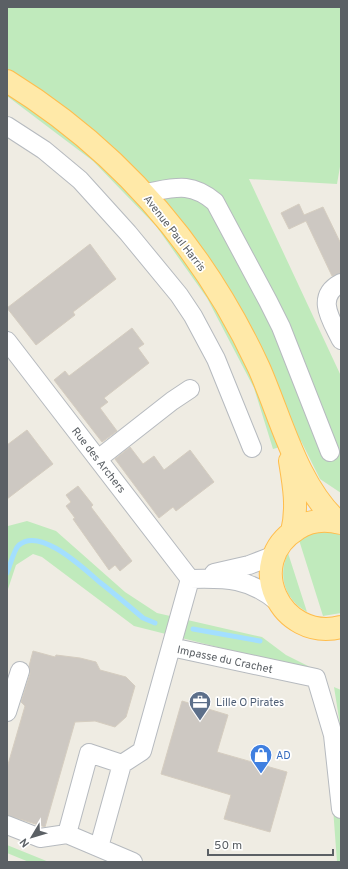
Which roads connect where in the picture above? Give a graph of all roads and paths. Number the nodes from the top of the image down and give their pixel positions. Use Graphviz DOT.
graph roads {
  1 [pos="7,81"];
  2 [pos="7,126"];
  3 [pos="145,193"];
  4 [pos="341,284"];
  5 [pos="341,340"];
  6 [pos="7,341"];
  7 [pos="190,389"];
  8 [pos="284,432"];
  9 [pos="252,448"];
  10 [pos="330,452"];
  11 [pos="98,459"];
  12 [pos="340,523"];
  13 [pos="292,532"];
  14 [pos="275,555"];
  15 [pos="190,579"];
  16 [pos="278,602"];
  17 [pos="333,628"];
  18 [pos="341,645"];
  19 [pos="171,647"];
  20 [pos="20,671"];
  21 [pos="7,712"];
  22 [pos="122,764"];
  23 [pos="341,809"];
  24 [pos="7,825"];
  25 [pos="67,834"];
  26 [pos="99,847"];
  27 [pos="134,862"];
  1 -- 3 [label="main road, Avenue Paul Harris"];
  2 -- 9 [label="street"];
  3 -- 8 [label="main road, Avenue Paul Harris"];
  3 -- 10 [label="street"];
  4 -- 5 [label="street"];
  6 -- 11 [label="street, Rue des Archers"];
  7 -- 11 [label="street"];
  8 -- 12 [label="main road, Avenue Paul Harris"];
  8 -- 13 [label="main road, Avenue Paul Harris"];
  11 -- 15 [label="street, Rue des Archers"];
  12 -- 13 [label="main road, Avenue Paul Harris"];
  13 -- 14 [label="main road, Avenue Paul Harris"];
  14 -- 15 [label="street"];
  14 -- 16 [label="main road, Avenue Paul Harris"];
  15 -- 16 [label="street"];
  15 -- 19 [label="street"];
  16 -- 17 [label="main road, Avenue Paul Harris"];
  17 -- 18 [label="main road, Avenue Paul Harris"];
  19 -- 22 [label="street, Impasse du Crachet"];
  19 -- 23 [label="street, Impasse du Crachet"];
  20 -- 21 [label="street"];
  22 -- 25 [label="street"];
  22 -- 26 [label="street"];
  24 -- 25 [label="street"];
  25 -- 26 [label="street"];
  26 -- 27 [label="street"];
}
